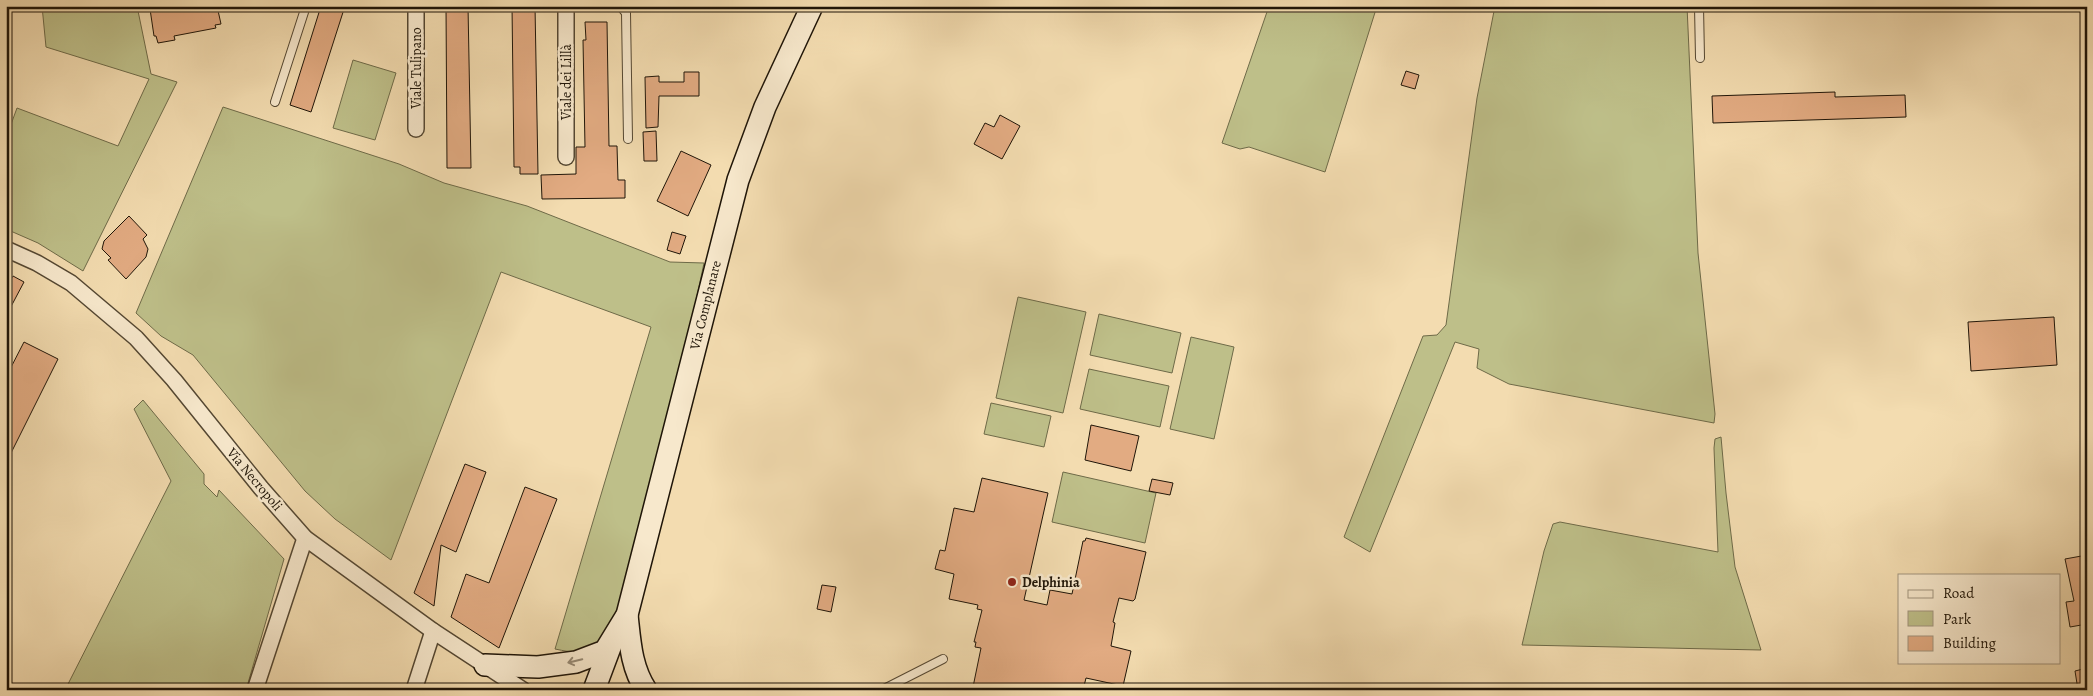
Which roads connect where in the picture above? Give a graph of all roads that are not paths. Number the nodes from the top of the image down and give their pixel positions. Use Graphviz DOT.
graph roads {
  1 [pos="306,6"];
  2 [pos="416,6"];
  3 [pos="566,6"];
  4 [pos="607,6"];
  5 [pos="812,6"];
  6 [pos="1699,6"];
  7 [pos="1700,58"];
  8 [pos="275,102"];
  9 [pos="416,129"];
  10 [pos="628,139"];
  11 [pos="566,157"];
  12 [pos="6,249"];
  13 [pos="305,538"];
  14 [pos="433,631"];
  15 [pos="622,641"];
  16 [pos="943,659"];
  17 [pos="485,665"];
  18 [pos="255,690"];
  19 [pos="414,690"];
  20 [pos="523,690"];
  21 [pos="594,690"];
  22 [pos="627,690"];
  23 [pos="646,690"];
  24 [pos="882,690"];
  1 -- 8 [label="lane"];
  2 -- 9 [label="street, Viale Tulipano"];
  3 -- 11 [label="street, Viale dei Lillà"];
  4 -- 10 [label="lane"];
  5 -- 15 [label="main road, Via Complanare"];
  6 -- 7 [label="lane"];
  12 -- 13 [label="street, Via Necropoli"];
  13 -- 14 [label="street, Via Necropoli"];
  13 -- 18 [label="street"];
  14 -- 17 [label="street, Via Necropoli"];
  14 -- 19 [label="street"];
  15 -- 17 [label="main road, one-way"];
  15 -- 21 [label="main road"];
  15 -- 22 [label="main road"];
  15 -- 23 [label="main road"];
  16 -- 24 [label="lane"];
  17 -- 20 [label="street, Via Necropoli"];
}
